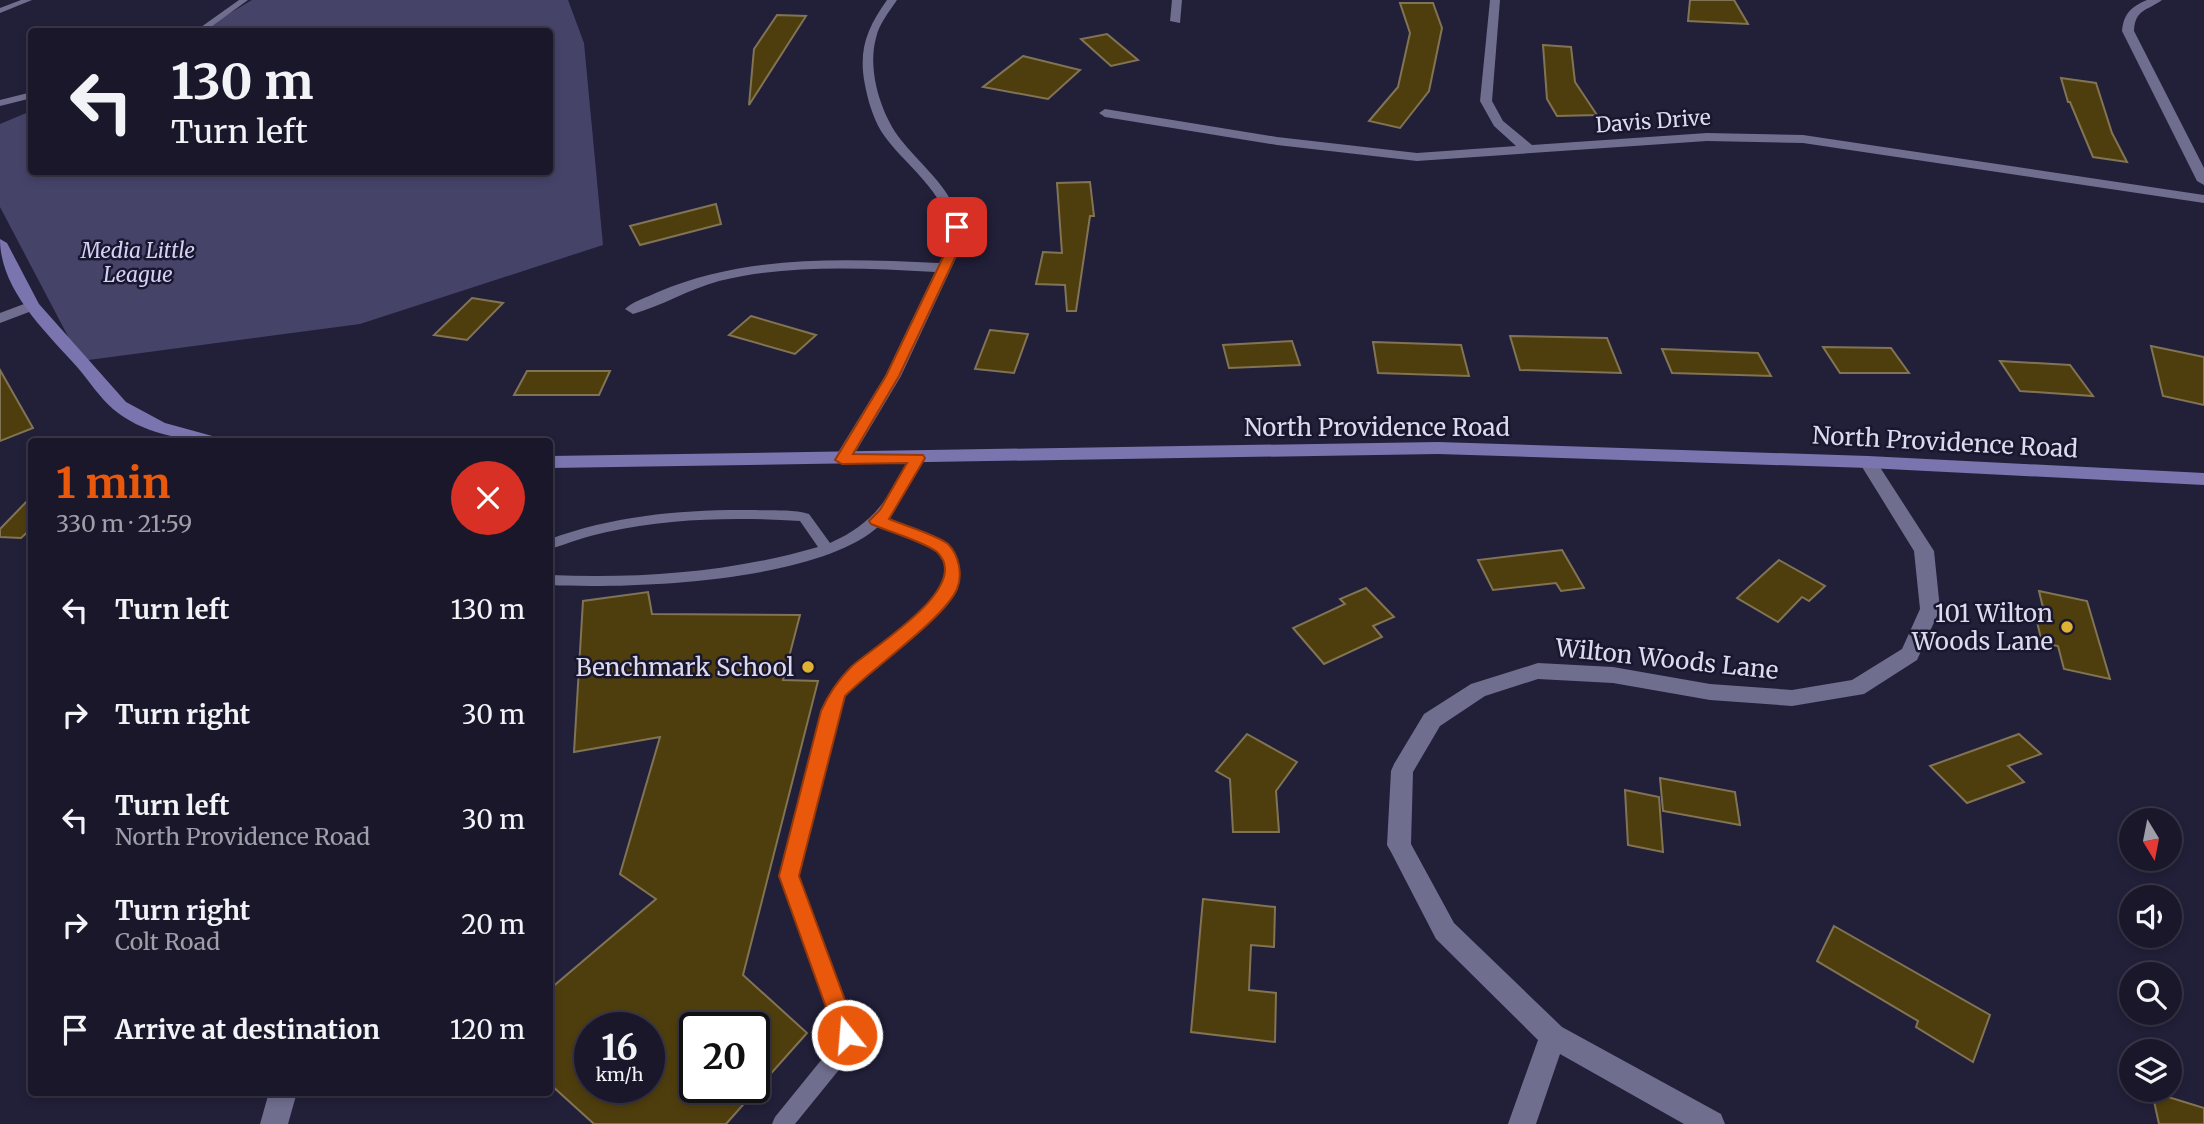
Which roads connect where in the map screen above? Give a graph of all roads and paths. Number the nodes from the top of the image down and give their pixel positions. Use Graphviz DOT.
graph roads {
  1 [pos="28,0"];
  2 [pos="244,0"];
  3 [pos="892,0"];
  4 [pos="1177,0"];
  5 [pos="1495,0"];
  6 [pos="2157,0"];
  7 [pos="0,11"];
  8 [pos="1176,21"];
  9 [pos="204,28"];
  10 [pos="28,96"];
  11 [pos="0,103"];
  12 [pos="1105,113"];
  13 [pos="1531,151"];
  14 [pos="2204,181"];
  15 [pos="2204,199"];
  16 [pos="0,243"];
  17 [pos="943,268"];
  18 [pos="32,306"];
  19 [pos="633,309"];
  20 [pos="0,318"];
  21 [pos="199,438"];
  22 [pos="918,458"];
  23 [pos="842,460"];
  24 [pos="553,462"];
  25 [pos="1868,462"];
  26 [pos="2204,479"];
  27 [pos="877,521"];
  28 [pos="553,543"];
  29 [pos="827,550"];
  30 [pos="553,580"];
  31 [pos="1553,1036"];
  32 [pos="282,1096"];
  33 [pos="274,1124"];
  34 [pos="782,1124"];
  35 [pos="1522,1124"];
  36 [pos="1711,1124"];
  1 -- 7 [label="lane"];
  2 -- 9 [label="lane"];
  3 -- 17 [label="street"];
  4 -- 8 [label="street"];
  5 -- 13 [label="street"];
  6 -- 14 [label="street"];
  10 -- 11 [label="lane"];
  12 -- 13 [label="street, Davis Drive"];
  13 -- 15 [label="street, Davis Drive"];
  16 -- 18 [label="main road"];
  17 -- 19 [label="street"];
  17 -- 23 [label="street"];
  18 -- 20 [label="street"];
  18 -- 21 [label="main road"];
  22 -- 23 [label="main road, North Providence Road"];
  22 -- 25 [label="main road, North Providence Road"];
  22 -- 27 [label="lane"];
  23 -- 24 [label="main road, North Providence Road"];
  25 -- 26 [label="main road, North Providence Road"];
  25 -- 31 [label="street, Wilton Woods Lane"];
  27 -- 29 [label="lane"];
  27 -- 34 [label="lane"];
  28 -- 29 [label="lane"];
  29 -- 30 [label="lane"];
  31 -- 35 [label="street"];
  31 -- 36 [label="street, Wilton Woods Lane"];
  32 -- 33 [label="street"];
}
